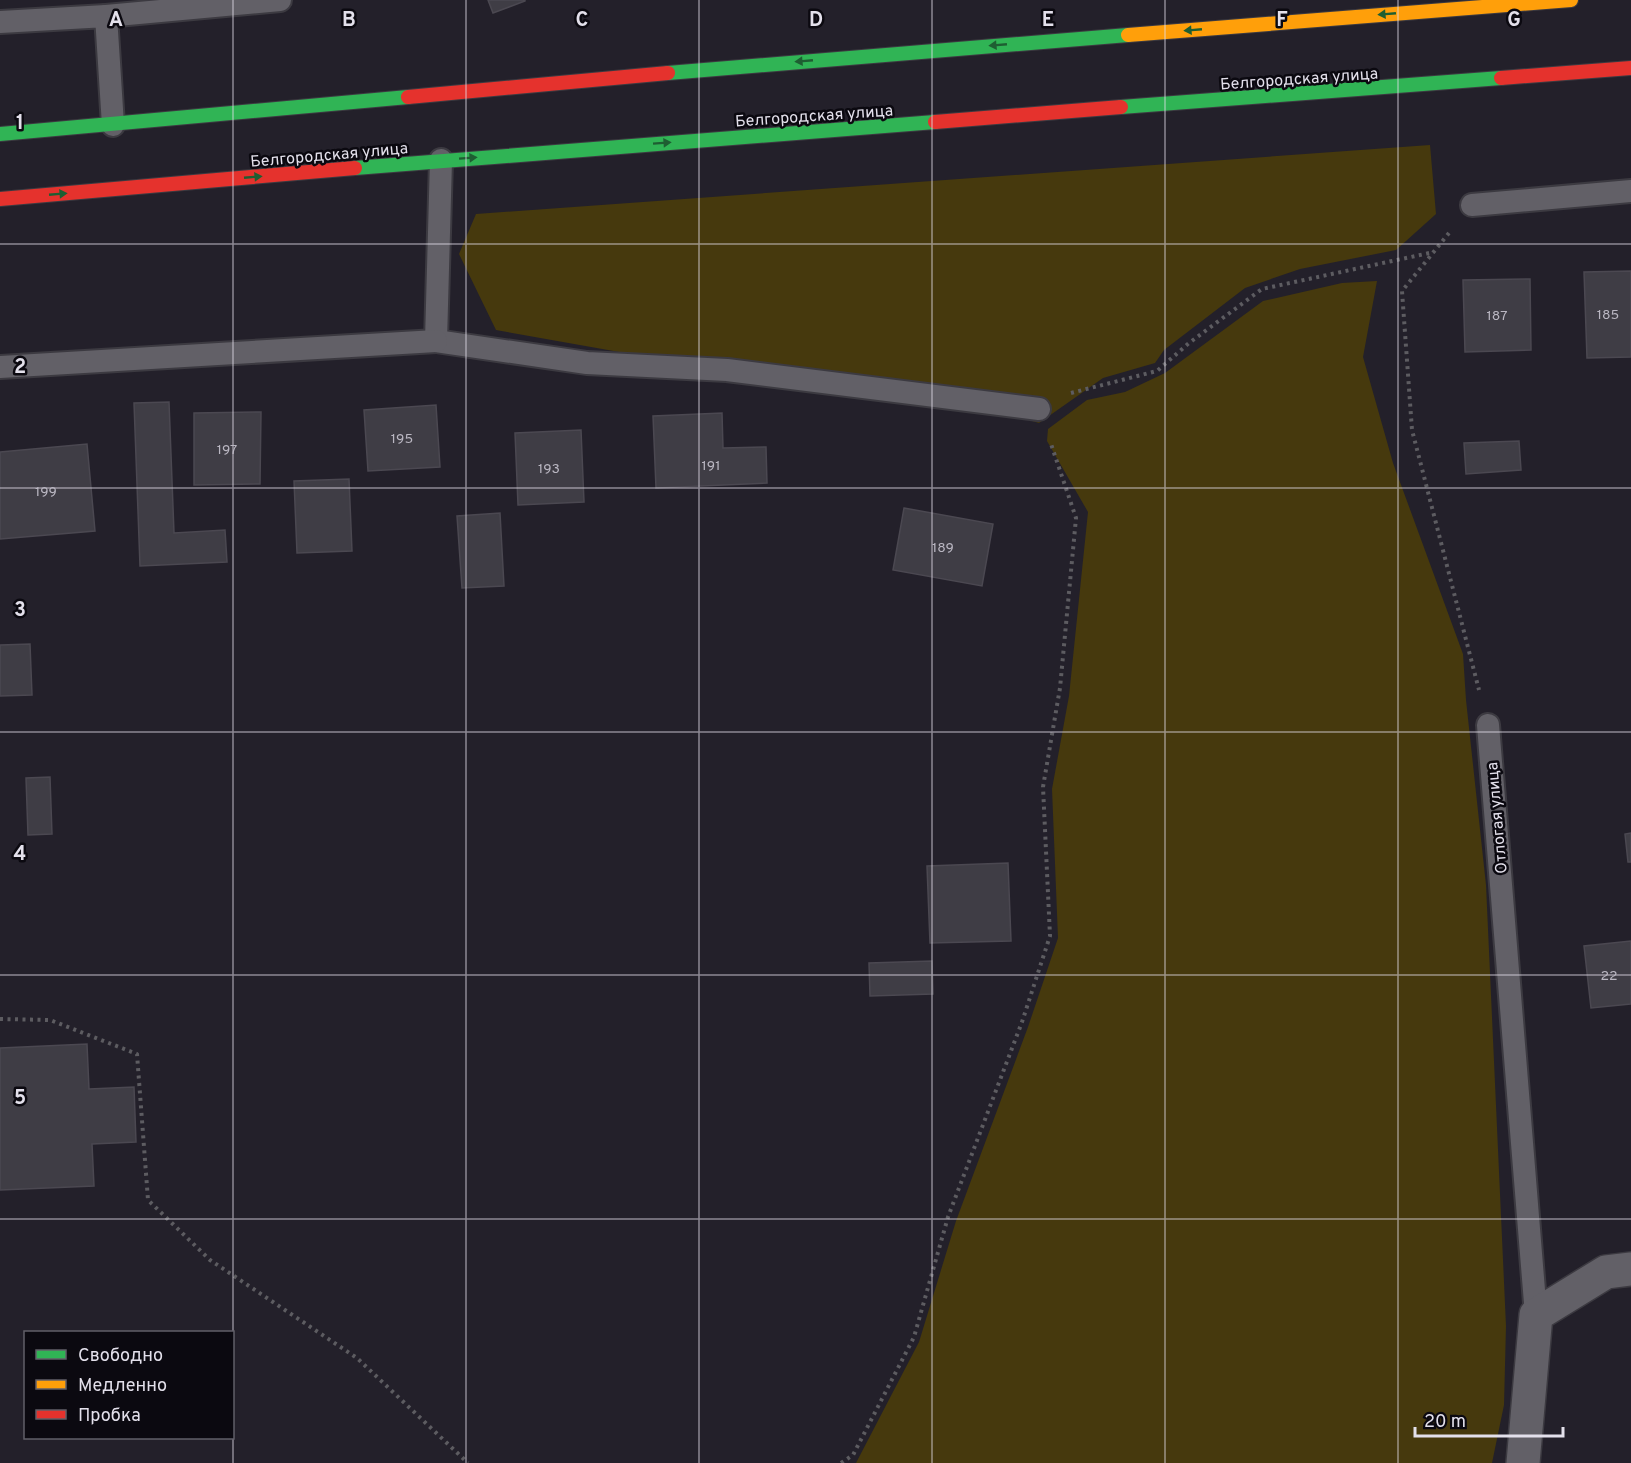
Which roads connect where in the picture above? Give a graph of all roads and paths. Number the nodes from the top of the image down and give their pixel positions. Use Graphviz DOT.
graph roads {
  1 [pos="280,0"];
  2 [pos="1571,0"];
  3 [pos="1417,6"];
  4 [pos="106,16"];
  5 [pos="0,22"];
  6 [pos="1631,68"];
  7 [pos="113,125"];
  8 [pos="0,134"];
  9 [pos="441,160"];
  10 [pos="1631,191"];
  11 [pos="0,199"];
  12 [pos="1472,205"];
  13 [pos="1434,252"];
  14 [pos="436,341"];
  15 [pos="0,367"];
  16 [pos="1039,409"];
  17 [pos="1488,725"];
  18 [pos="0,1019"];
  19 [pos="1631,1269"];
  20 [pos="1536,1315"];
  21 [pos="468,1463"];
  22 [pos="841,1463"];
  23 [pos="1523,1463"];
  1 -- 4 [label="lane"];
  2 -- 3 [label="main road"];
  3 -- 7 [label="main road, one-way"];
  4 -- 5 [label="lane"];
  4 -- 7 [label="lane"];
  9 -- 6 [label="main road, Белгородская улица, one-way"];
  7 -- 8 [label="main road"];
  11 -- 9 [label="main road, Белгородская улица, one-way"];
  9 -- 14 [label="lane"];
  10 -- 12 [label="lane"];
  12 -- 13 [label="path"];
  13 -- 16 [label="path"];
  13 -- 17 [label="path"];
  14 -- 15 [label="lane"];
  14 -- 16 [label="lane"];
  16 -- 22 [label="path"];
  17 -- 20 [label="lane, Отлогая улица"];
  18 -- 21 [label="path"];
  19 -- 20 [label="street"];
  20 -- 23 [label="street, Отлогая улица"];
}
